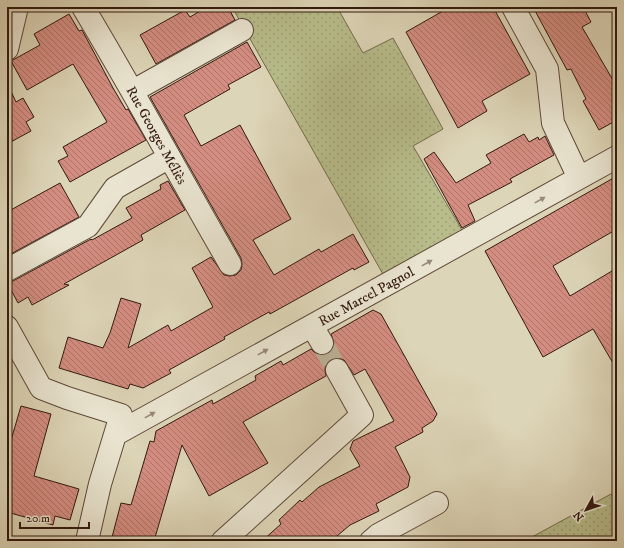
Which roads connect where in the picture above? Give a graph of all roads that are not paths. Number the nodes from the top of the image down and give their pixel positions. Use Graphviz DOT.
graph roads {
  1 [pos="17,7"];
  2 [pos="83,7"];
  3 [pos="512,7"];
  4 [pos="242,30"];
  5 [pos="7,49"];
  6 [pos="133,90"];
  7 [pos="617,157"];
  8 [pos="168,158"];
  9 [pos="579,178"];
  10 [pos="230,264"];
  11 [pos="7,270"];
  12 [pos="7,327"];
  13 [pos="337,370"];
  14 [pos="116,434"];
  15 [pos="437,503"];
  16 [pos="87,541"];
  17 [pos="223,541"];
  18 [pos="371,541"];
  1 -- 5 [label="street"];
  2 -- 6 [label="street, Rue Georges Méliès"];
  3 -- 9 [label="street"];
  4 -- 6 [label="street"];
  6 -- 8 [label="street, Rue Georges Méliès"];
  7 -- 9 [label="street, Rue Marcel Pagnol"];
  8 -- 10 [label="street, Rue Georges Méliès"];
  8 -- 11 [label="street"];
  14 -- 9 [label="street, Rue Marcel Pagnol, one-way"];
  12 -- 14 [label="street"];
  13 -- 17 [label="street"];
  14 -- 16 [label="street"];
  15 -- 18 [label="street"];
}
